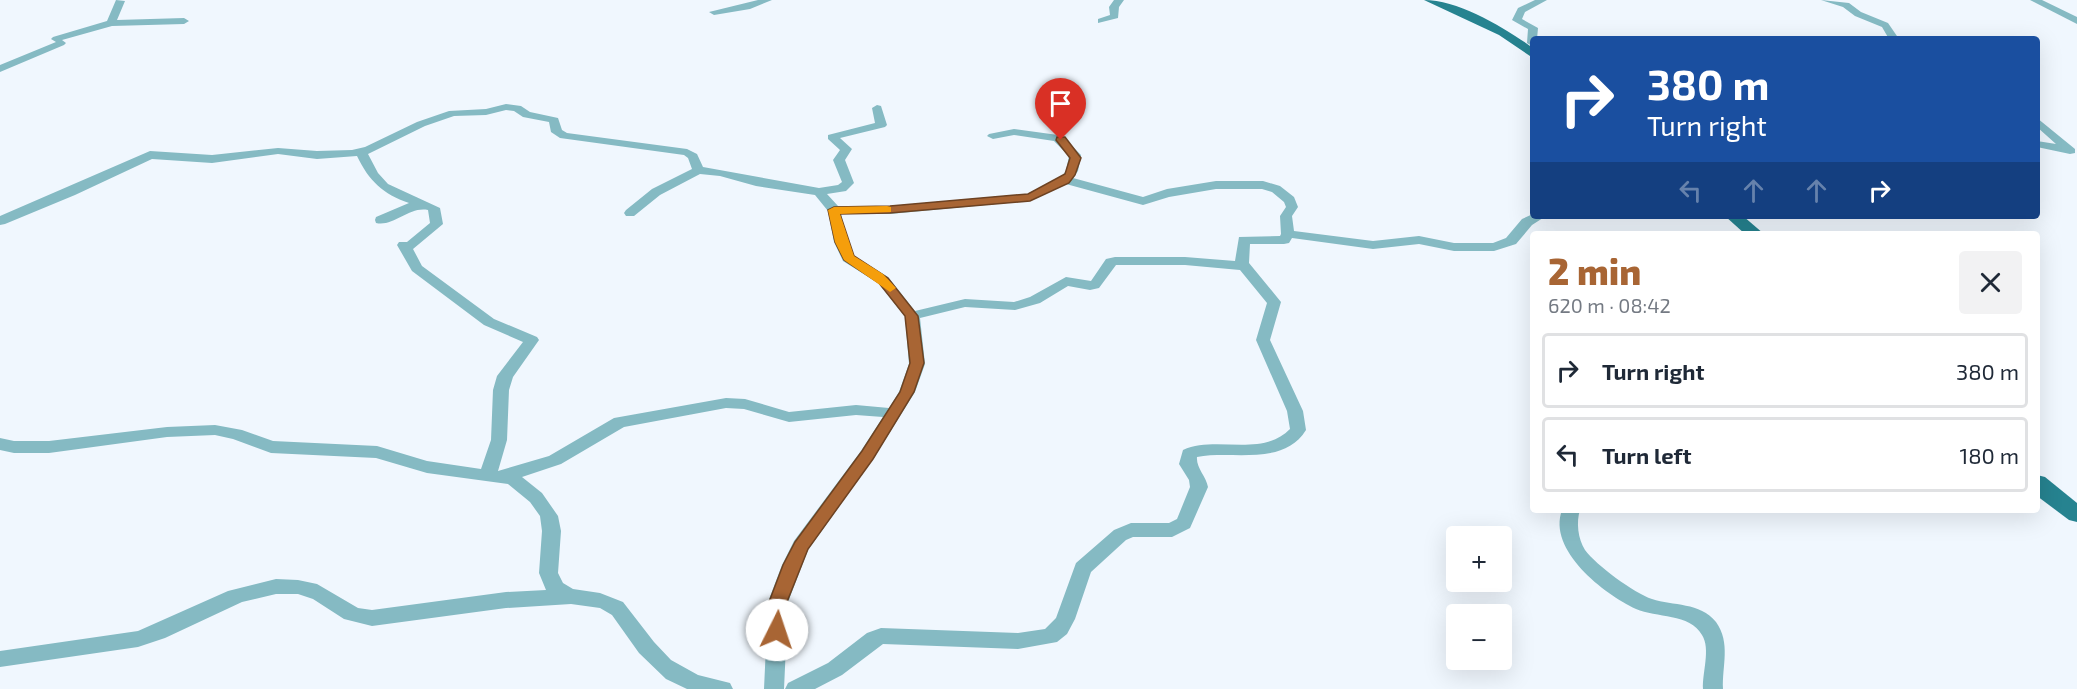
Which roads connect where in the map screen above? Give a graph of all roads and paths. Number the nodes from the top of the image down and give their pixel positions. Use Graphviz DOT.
graph roads {
  1 [pos="767,0"];
  2 [pos="1119,0"];
  3 [pos="1430,0"];
  4 [pos="1542,0"];
  5 [pos="1826,0"];
  6 [pos="2035,0"];
  7 [pos="120,1"];
  8 [pos="714,12"];
  9 [pos="184,21"];
  10 [pos="1101,21"];
  11 [pos="2077,21"];
  12 [pos="111,23"];
  13 [pos="1532,36"];
  14 [pos="1892,36"];
  15 [pos="1530,46"];
  16 [pos="0,69"];
  17 [pos="877,108"];
  18 [pos="2040,124"];
  19 [pos="993,135"];
  20 [pos="2040,145"];
  21 [pos="361,152"];
  22 [pos="2074,152"];
  23 [pos="698,170"];
  24 [pos="1065,180"];
  25 [pos="819,192"];
  26 [pos="420,203"];
  27 [pos="834,210"];
  28 [pos="630,213"];
  29 [pos="1534,219"];
  30 [pos="1737,219"];
  31 [pos="381,220"];
  32 [pos="0,221"];
  33 [pos="1751,231"];
  34 [pos="1288,234"];
  35 [pos="1244,266"];
  36 [pos="912,316"];
  37 [pos="892,413"];
  38 [pos="0,444"];
  39 [pos="495,476"];
  40 [pos="2040,486"];
  41 [pos="1571,513"];
  42 [pos="2077,514"];
  43 [pos="571,596"];
  44 [pos="0,659"];
  45 [pos="714,688"];
  46 [pos="774,689"];
  47 [pos="795,689"];
  48 [pos="1713,689"];
  1 -- 8 [label="street"];
  2 -- 10 [label="street"];
  3 -- 15 [label="main road"];
  4 -- 13 [label="street"];
  5 -- 14 [label="street"];
  6 -- 11 [label="street"];
  7 -- 12 [label="street"];
  9 -- 12 [label="street"];
  12 -- 16 [label="street"];
  17 -- 25 [label="street"];
  18 -- 22 [label="street"];
  19 -- 24 [label="street"];
  20 -- 22 [label="street"];
  21 -- 23 [label="street"];
  21 -- 26 [label="street"];
  21 -- 32 [label="street"];
  23 -- 25 [label="street"];
  23 -- 28 [label="street"];
  24 -- 27 [label="street"];
  24 -- 34 [label="street"];
  25 -- 27 [label="street"];
  26 -- 31 [label="street"];
  26 -- 39 [label="street"];
  27 -- 36 [label="street"];
  29 -- 34 [label="street"];
  30 -- 33 [label="main road"];
  34 -- 35 [label="street"];
  35 -- 36 [label="street"];
  35 -- 47 [label="street"];
  36 -- 37 [label="street"];
  37 -- 39 [label="street"];
  37 -- 46 [label="street"];
  38 -- 39 [label="street"];
  39 -- 43 [label="street"];
  40 -- 42 [label="main road"];
  41 -- 48 [label="street"];
  43 -- 44 [label="street"];
  43 -- 45 [label="street"];
}
